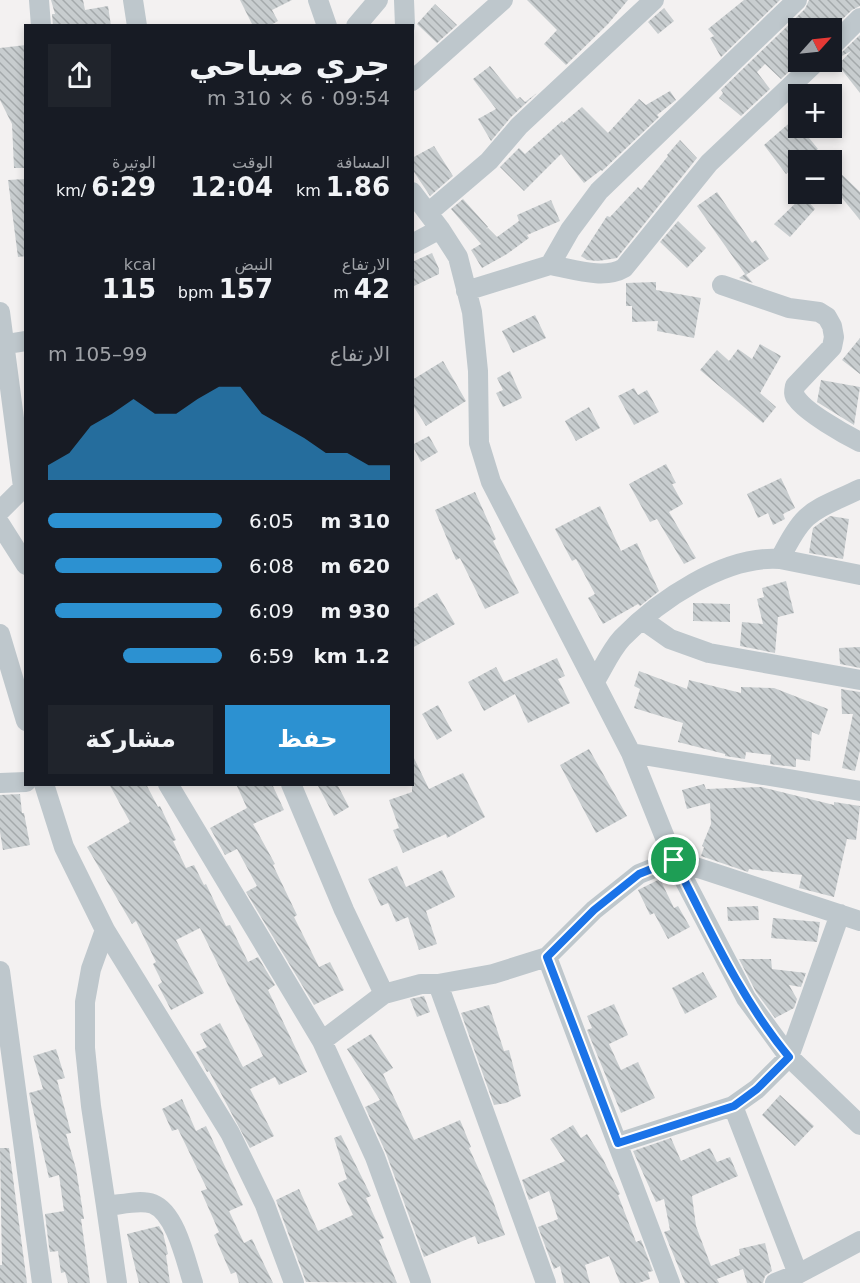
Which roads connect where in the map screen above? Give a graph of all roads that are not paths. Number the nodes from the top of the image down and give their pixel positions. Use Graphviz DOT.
graph roads {
  1 [pos="39,0"];
  2 [pos="133,0"];
  3 [pos="318,0"];
  4 [pos="378,0"];
  5 [pos="404,0"];
  6 [pos="503,0"];
  7 [pos="654,0"];
  8 [pos="797,0"];
  9 [pos="860,18"];
  10 [pos="41,24"];
  11 [pos="137,24"];
  12 [pos="326,24"];
  13 [pos="358,24"];
  14 [pos="405,24"];
  15 [pos="842,36"];
  16 [pos="806,72"];
  17 [pos="414,79"];
  18 [pos="414,195"];
  19 [pos="428,213"];
  20 [pos="440,229"];
  21 [pos="414,243"];
  22 [pos="550,265"];
  23 [pos="722,285"];
  24 [pos="466,291"];
  25 [pos="0,312"];
  26 [pos="24,341"];
  27 [pos="2,345"];
  28 [pos="860,442"];
  29 [pos="24,486"];
  30 [pos="860,489"];
  31 [pos="0,511"];
  32 [pos="0,524"];
  33 [pos="780,558"];
  34 [pos="24,562"];
  35 [pos="860,576"];
  36 [pos="643,620"];
  37 [pos="0,634"];
  38 [pos="860,680"];
  39 [pos="595,681"];
  40 [pos="24,714"];
  41 [pos="631,753"];
  42 [pos="24,782"];
  43 [pos="0,783"];
  44 [pos="45,786"];
  45 [pos="169,786"];
  46 [pos="292,786"];
  47 [pos="860,791"];
  48 [pos="674,860"];
  49 [pos="840,914"];
  50 [pos="860,921"];
  51 [pos="105,930"];
  52 [pos="547,957"];
  53 [pos="0,971"];
  54 [pos="438,984"];
  55 [pos="384,994"];
  56 [pos="322,1041"];
  57 [pos="789,1057"];
  58 [pos="734,1106"];
  59 [pos="860,1125"];
  60 [pos="618,1143"];
  61 [pos="106,1206"];
  62 [pos="860,1241"];
  63 [pos="798,1274"];
  64 [pos="42,1283"];
  65 [pos="117,1283"];
  66 [pos="193,1283"];
  67 [pos="294,1283"];
  68 [pos="421,1283"];
  69 [pos="546,1283"];
  70 [pos="670,1283"];
  71 [pos="775,1283"];
  1 -- 10 [label="street"];
  2 -- 11 [label="street"];
  3 -- 12 [label="street"];
  4 -- 13 [label="street"];
  5 -- 14 [label="street"];
  6 -- 17 [label="street"];
  7 -- 19 [label="street"];
  8 -- 22 [label="street"];
  9 -- 15 [label="street"];
  16 -- 22 [label="street"];
  18 -- 19 [label="street"];
  19 -- 20 [label="street"];
  20 -- 21 [label="street"];
  20 -- 24 [label="street"];
  22 -- 24 [label="street"];
  23 -- 28 [label="street"];
  24 -- 39 [label="street"];
  25 -- 27 [label="street"];
  26 -- 27 [label="street"];
  27 -- 29 [label="street"];
  29 -- 31 [label="street"];
  30 -- 33 [label="street"];
  32 -- 34 [label="street"];
  33 -- 35 [label="street"];
  33 -- 36 [label="street"];
  36 -- 38 [label="street"];
  36 -- 39 [label="street"];
  37 -- 40 [label="street"];
  39 -- 41 [label="street"];
  41 -- 47 [label="street"];
  41 -- 48 [label="street"];
  42 -- 43 [label="street"];
  44 -- 51 [label="street"];
  45 -- 56 [label="street"];
  46 -- 55 [label="street"];
  48 -- 49 [label="street"];
  48 -- 52 [label="street"];
  48 -- 57 [label="street"];
  49 -- 50 [label="street"];
  49 -- 57 [label="street"];
  51 -- 61 [label="street"];
  51 -- 67 [label="street"];
  52 -- 54 [label="street"];
  52 -- 60 [label="street"];
  53 -- 64 [label="street"];
  54 -- 55 [label="street"];
  54 -- 69 [label="street"];
  55 -- 56 [label="street"];
  56 -- 68 [label="street"];
  57 -- 58 [label="street"];
  57 -- 59 [label="street"];
  58 -- 60 [label="street"];
  58 -- 63 [label="street"];
  60 -- 70 [label="street"];
  61 -- 65 [label="street"];
  61 -- 66 [label="street"];
  62 -- 63 [label="street"];
  63 -- 71 [label="street"];
}
